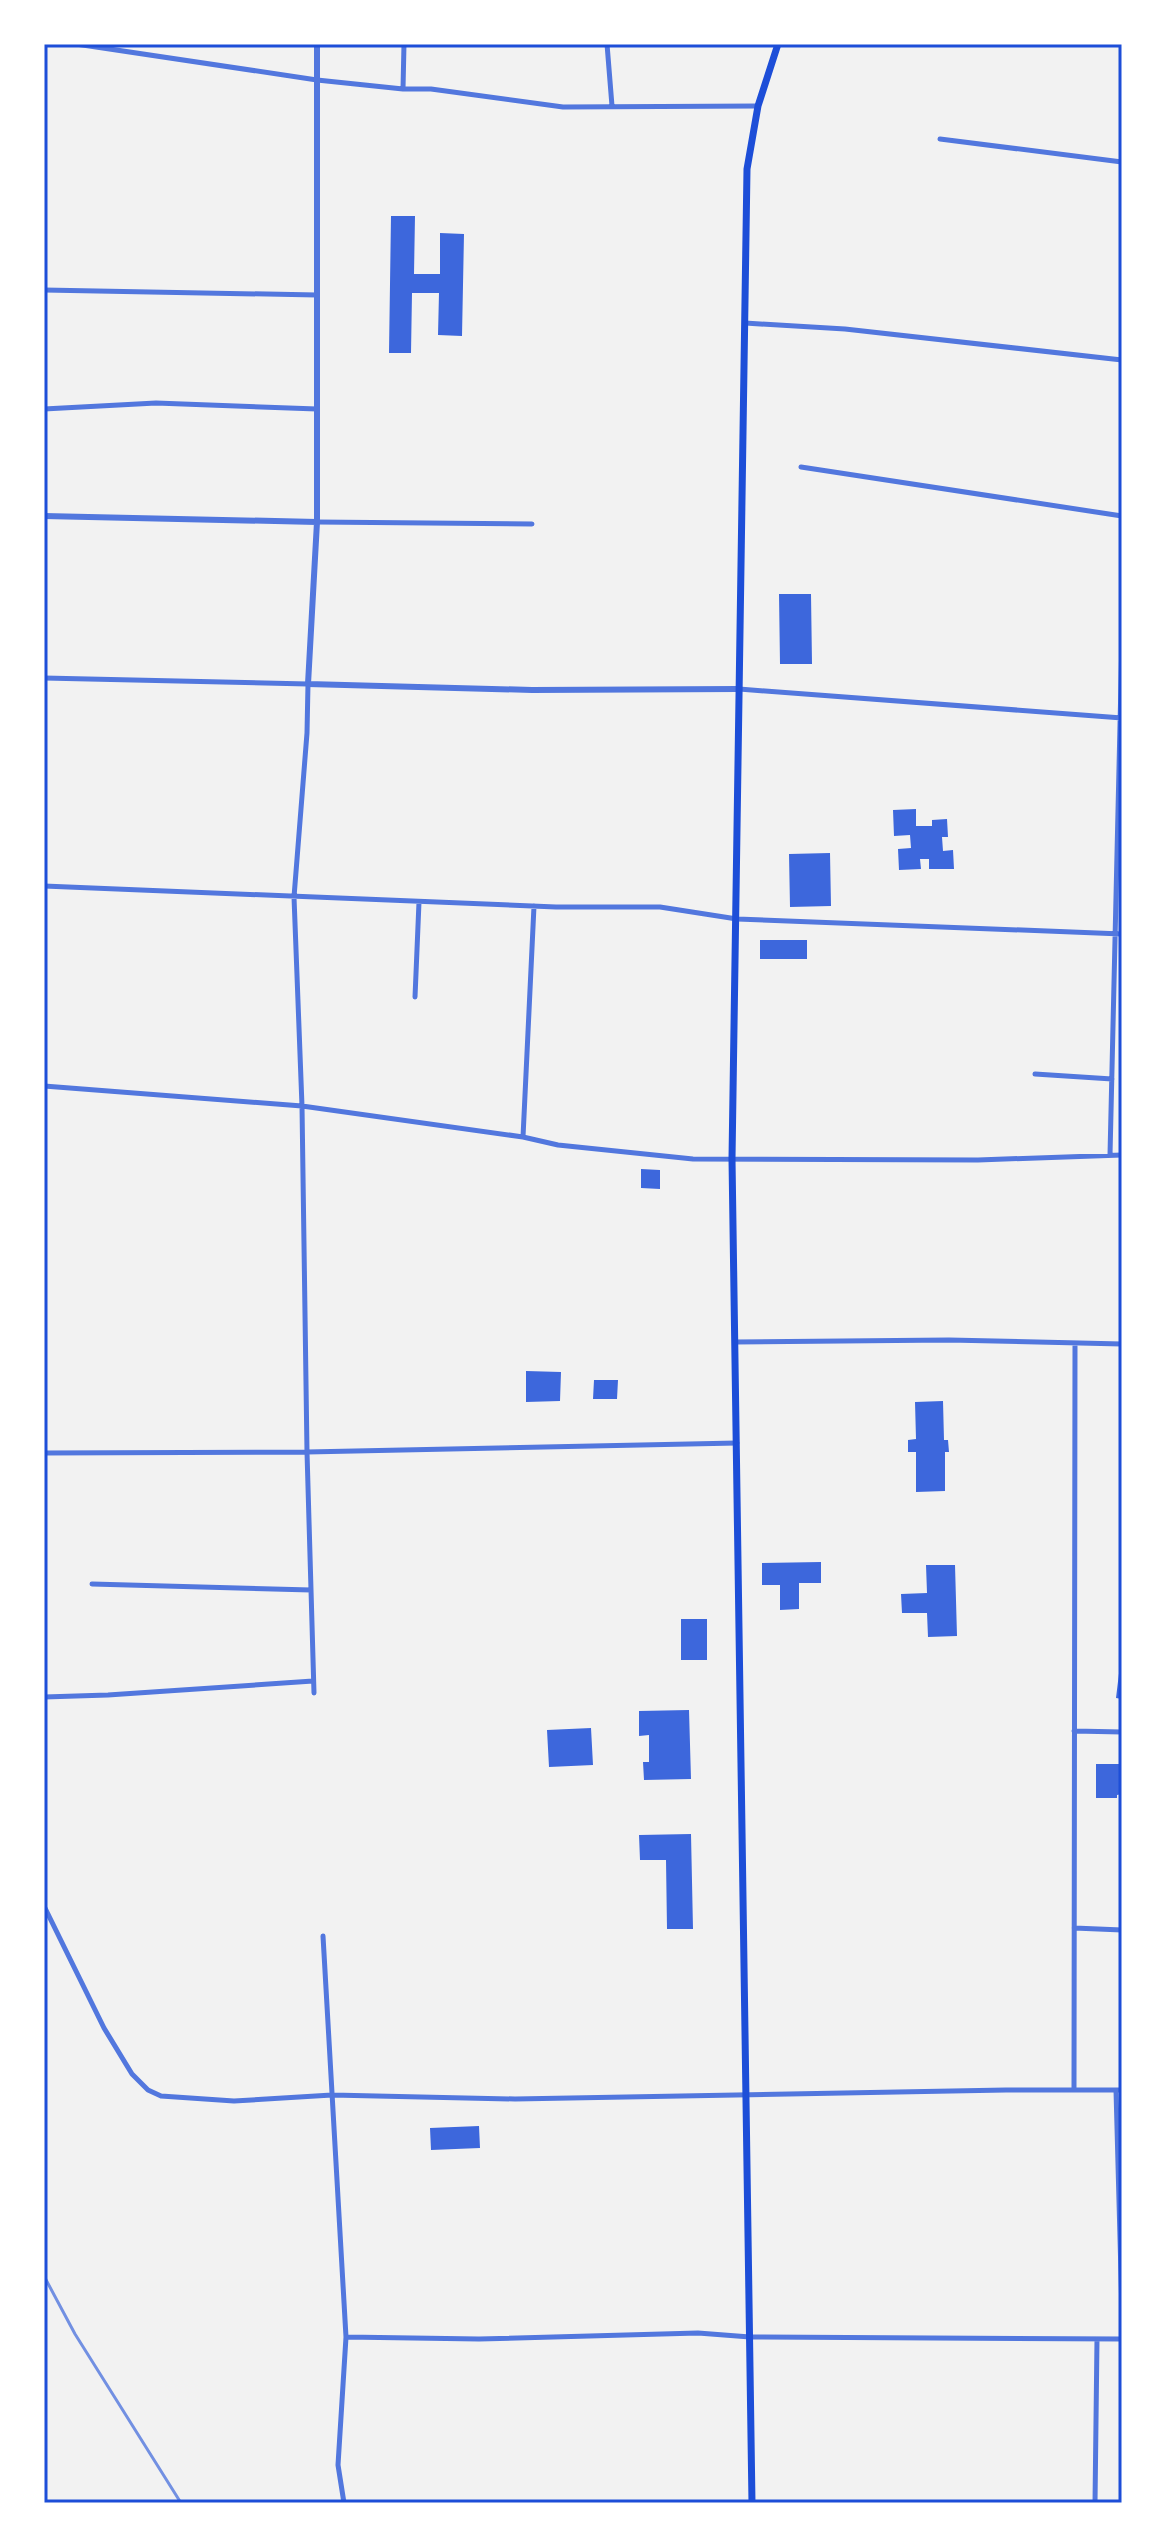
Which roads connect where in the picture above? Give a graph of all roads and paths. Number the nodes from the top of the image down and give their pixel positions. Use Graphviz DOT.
graph roads {
  1 [pos="76,44"];
  2 [pos="317,44"];
  3 [pos="404,44"];
  4 [pos="607,44"];
  5 [pos="778,44"];
  6 [pos="317,80"];
  7 [pos="403,89"];
  8 [pos="612,106"];
  9 [pos="758,106"];
  10 [pos="940,139"];
  11 [pos="1122,162"];
  12 [pos="44,290"];
  13 [pos="317,295"];
  14 [pos="745,323"];
  15 [pos="1122,360"];
  16 [pos="44,409"];
  17 [pos="317,409"];
  18 [pos="801,467"];
  19 [pos="44,516"];
  20 [pos="1122,516"];
  21 [pos="317,522"];
  22 [pos="532,524"];
  23 [pos="1122,639"];
  24 [pos="44,678"];
  25 [pos="308,684"];
  26 [pos="738,689"];
  27 [pos="1121,718"];
  28 [pos="44,886"];
  29 [pos="294,897"];
  30 [pos="419,902"];
  31 [pos="534,906"];
  32 [pos="737,919"];
  33 [pos="1114,933"];
  34 [pos="1122,934"];
  35 [pos="415,997"];
  36 [pos="1035,1074"];
  37 [pos="1112,1079"];
  38 [pos="44,1086"];
  39 [pos="302,1106"];
  40 [pos="523,1137"];
  41 [pos="1110,1155"];
  42 [pos="1122,1155"];
  43 [pos="732,1159"];
  44 [pos="735,1342"];
  45 [pos="1075,1343"];
  46 [pos="1122,1344"];
  47 [pos="737,1443"];
  48 [pos="307,1452"];
  49 [pos="44,1453"];
  50 [pos="92,1584"];
  51 [pos="311,1590"];
  52 [pos="313,1681"];
  53 [pos="314,1693"];
  54 [pos="44,1697"];
  55 [pos="1074,1731"];
  56 [pos="1122,1732"];
  57 [pos="44,1906"];
  58 [pos="1074,1928"];
  59 [pos="1122,1930"];
  60 [pos="323,1936"];
  61 [pos="1074,2089"];
  62 [pos="1119,2090"];
  63 [pos="747,2094"];
  64 [pos="332,2095"];
  65 [pos="1122,2312"];
  66 [pos="346,2337"];
  67 [pos="750,2337"];
  68 [pos="1097,2339"];
  69 [pos="1122,2339"];
  70 [pos="344,2503"];
  71 [pos="752,2503"];
  72 [pos="1095,2503"];
  1 -- 6 [label="street"];
  2 -- 6 [label="street"];
  3 -- 7 [label="street"];
  4 -- 8 [label="street"];
  5 -- 9 [label="main road"];
  6 -- 7 [label="street"];
  6 -- 13 [label="street"];
  7 -- 8 [label="street"];
  8 -- 9 [label="street"];
  9 -- 14 [label="main road"];
  10 -- 11 [label="street"];
  12 -- 13 [label="street"];
  13 -- 17 [label="street"];
  14 -- 15 [label="street"];
  14 -- 26 [label="main road"];
  16 -- 17 [label="street"];
  17 -- 21 [label="street"];
  18 -- 20 [label="street"];
  19 -- 21 [label="street"];
  21 -- 22 [label="street"];
  21 -- 25 [label="street"];
  23 -- 27 [label="street"];
  24 -- 25 [label="street"];
  25 -- 26 [label="street"];
  25 -- 29 [label="street"];
  26 -- 27 [label="street"];
  26 -- 32 [label="main road"];
  27 -- 33 [label="street"];
  28 -- 29 [label="street"];
  29 -- 30 [label="street"];
  29 -- 39 [label="street"];
  30 -- 31 [label="street"];
  30 -- 35 [label="street"];
  31 -- 32 [label="street"];
  31 -- 40 [label="street"];
  32 -- 33 [label="street"];
  32 -- 43 [label="main road"];
  33 -- 34 [label="street"];
  33 -- 37 [label="street"];
  36 -- 37 [label="street"];
  37 -- 41 [label="street"];
  38 -- 39 [label="street"];
  39 -- 40 [label="street"];
  39 -- 48 [label="street"];
  40 -- 43 [label="street"];
  41 -- 42 [label="street"];
  41 -- 43 [label="street"];
  43 -- 44 [label="main road"];
  44 -- 45 [label="street"];
  44 -- 47 [label="main road"];
  45 -- 46 [label="street"];
  45 -- 55 [label="street"];
  47 -- 48 [label="street"];
  47 -- 63 [label="main road"];
  48 -- 49 [label="street"];
  48 -- 51 [label="street"];
  50 -- 51 [label="street"];
  51 -- 52 [label="street"];
  52 -- 53 [label="street"];
  52 -- 54 [label="street"];
  55 -- 56 [label="street"];
  55 -- 58 [label="street"];
  57 -- 64 [label="street"];
  58 -- 59 [label="street"];
  58 -- 61 [label="street"];
  60 -- 64 [label="street"];
  61 -- 62 [label="street"];
  61 -- 63 [label="street"];
  62 -- 65 [label="street"];
  63 -- 64 [label="street"];
  63 -- 67 [label="main road"];
  64 -- 66 [label="street"];
  66 -- 67 [label="street"];
  66 -- 70 [label="street"];
  67 -- 68 [label="street"];
  67 -- 71 [label="main road"];
  68 -- 69 [label="street"];
  68 -- 72 [label="street"];
}
